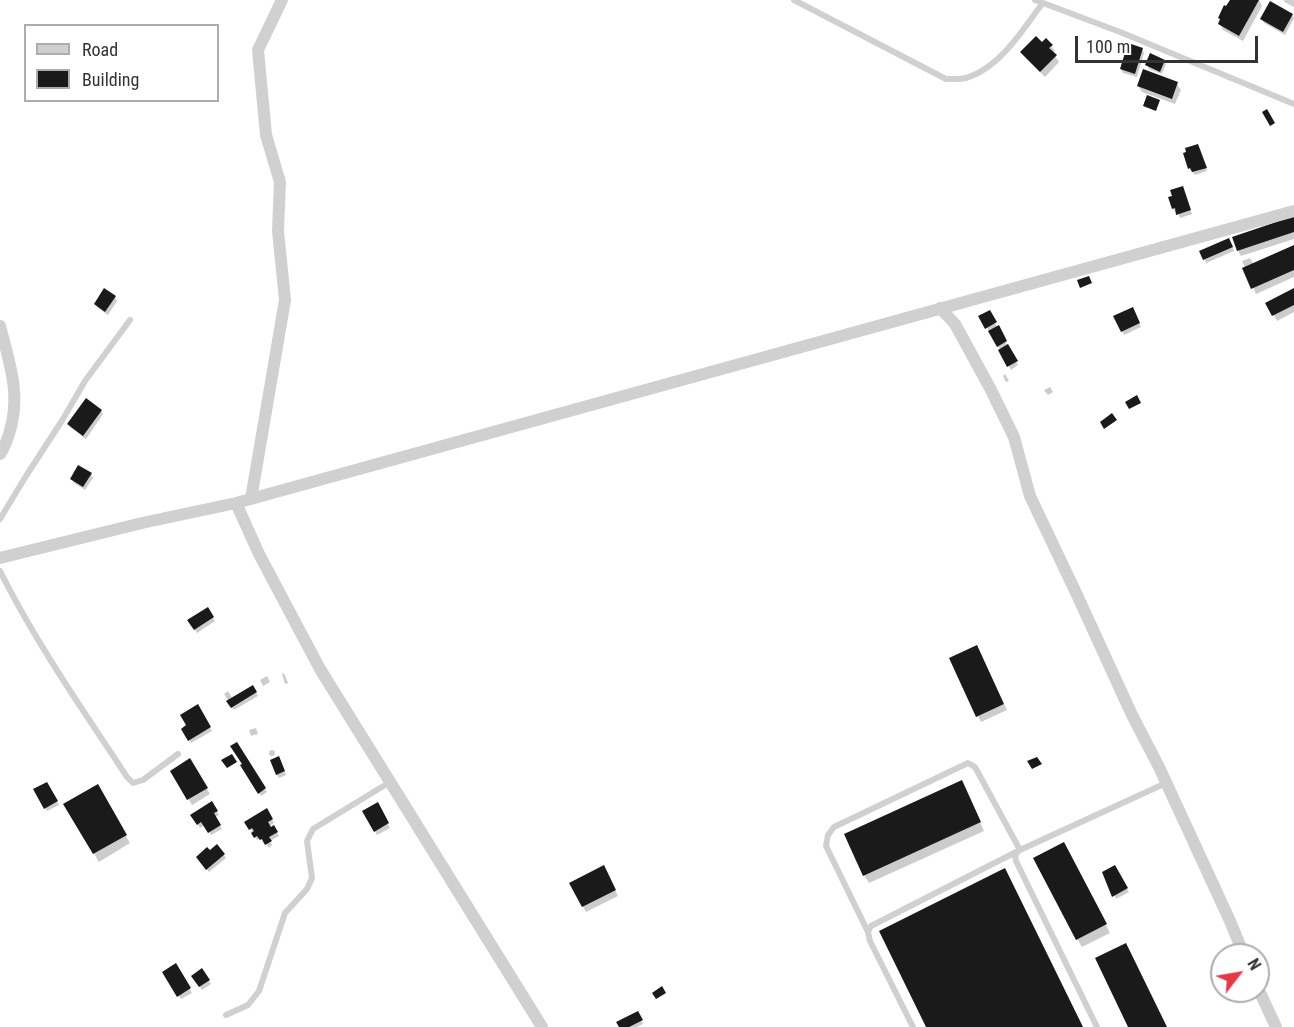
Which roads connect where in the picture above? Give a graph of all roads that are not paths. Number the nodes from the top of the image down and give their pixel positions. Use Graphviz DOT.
graph roads {
  1 [pos="282,0"];
  2 [pos="794,0"];
  3 [pos="1035,0"];
  4 [pos="1287,0"];
  5 [pos="1042,4"];
  6 [pos="1294,4"];
  7 [pos="1294,104"];
  8 [pos="1294,211"];
  9 [pos="940,308"];
  10 [pos="130,320"];
  11 [pos="0,326"];
  12 [pos="0,454"];
  13 [pos="251,499"];
  14 [pos="236,503"];
  15 [pos="0,519"];
  16 [pos="0,558"];
  17 [pos="0,571"];
  18 [pos="178,754"];
  19 [pos="390,782"];
  20 [pos="1166,783"];
  21 [pos="1020,850"];
  22 [pos="868,932"];
  23 [pos="1239,943"];
  24 [pos="1265,1003"];
  25 [pos="226,1015"];
  26 [pos="542,1027"];
  27 [pos="913,1027"];
  28 [pos="1097,1027"];
  29 [pos="1276,1027"];
  1 -- 13 [label="street"];
  2 -- 5 [label="lane"];
  3 -- 5 [label="lane"];
  4 -- 6 [label="lane"];
  5 -- 7 [label="lane"];
  8 -- 9 [label="street"];
  9 -- 13 [label="street"];
  9 -- 20 [label="street"];
  10 -- 15 [label="lane"];
  11 -- 12 [label="street"];
  13 -- 14 [label="street"];
  14 -- 16 [label="street"];
  14 -- 19 [label="street"];
  17 -- 18 [label="lane"];
  19 -- 25 [label="lane"];
  19 -- 26 [label="street"];
  20 -- 21 [label="lane"];
  20 -- 23 [label="street"];
  21 -- 22 [label="lane"];
  21 -- 22 [label="lane"];
  21 -- 28 [label="lane"];
  22 -- 27 [label="lane"];
  24 -- 29 [label="street"];
}
